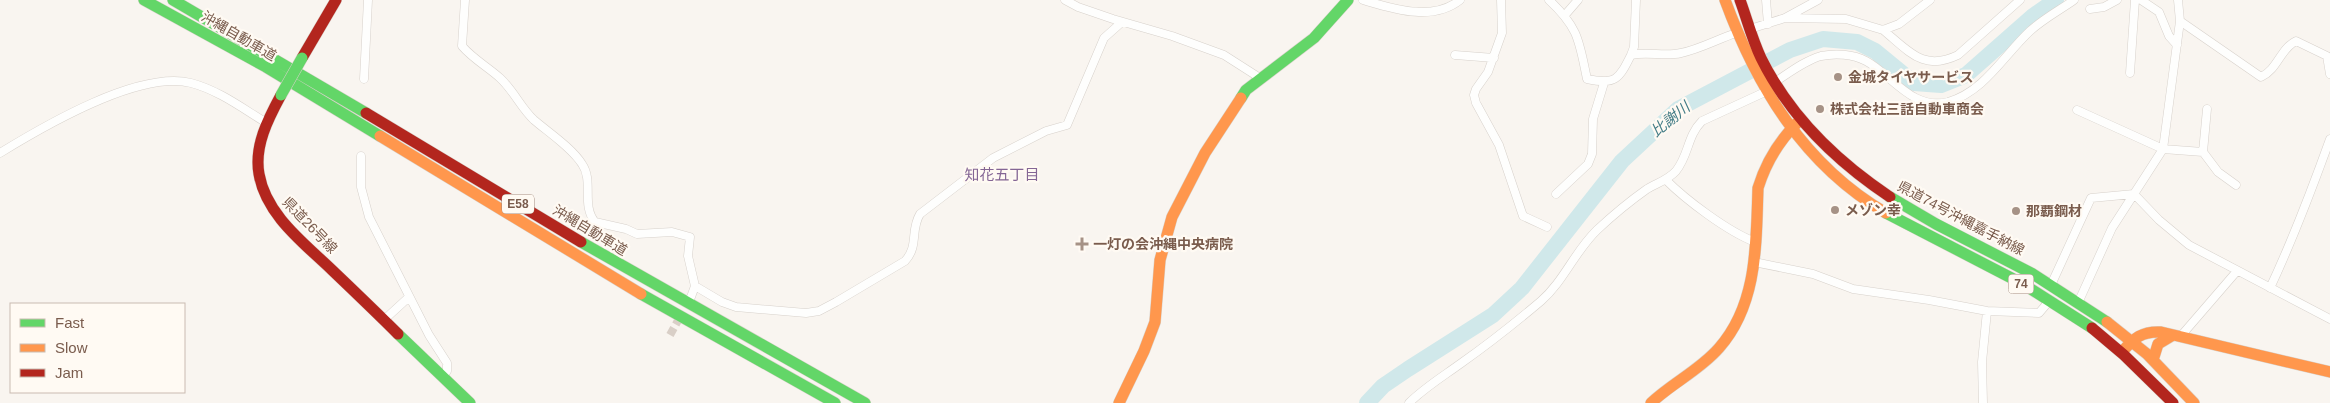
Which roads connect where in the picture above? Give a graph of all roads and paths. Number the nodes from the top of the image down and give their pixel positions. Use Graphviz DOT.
graph roads {
  1 [pos="144,0"];
  2 [pos="174,0"];
  3 [pos="336,0"];
  4 [pos="368,0"];
  5 [pos="465,0"];
  6 [pos="1065,0"];
  7 [pos="1348,0"];
  8 [pos="1364,0"];
  9 [pos="1460,0"];
  10 [pos="1501,0"];
  11 [pos="1549,0"];
  12 [pos="1578,0"];
  13 [pos="1636,0"];
  14 [pos="1726,0"];
  15 [pos="1740,0"];
  16 [pos="1766,0"];
  17 [pos="1818,0"];
  18 [pos="1930,0"];
  19 [pos="2020,0"];
  20 [pos="2074,0"];
  21 [pos="2117,0"];
  22 [pos="2135,0"];
  23 [pos="2141,0"];
  24 [pos="2178,0"];
  25 [pos="2090,9"];
  26 [pos="1565,15"];
  27 [pos="1785,18"];
  28 [pos="2180,21"];
  29 [pos="1122,22"];
  30 [pos="1768,24"];
  31 [pos="1750,30"];
  32 [pos="1883,30"];
  33 [pos="1736,33"];
  34 [pos="2177,45"];
  35 [pos="1455,55"];
  36 [pos="1631,55"];
  37 [pos="1494,58"];
  38 [pos="2130,73"];
  39 [pos="2330,74"];
  40 [pos="1260,78"];
  41 [pos="364,79"];
  42 [pos="1774,81"];
  43 [pos="1604,83"];
  44 [pos="1764,90"];
  45 [pos="2207,109"];
  46 [pos="2077,110"];
  47 [pos="1801,120"];
  48 [pos="265,122"];
  49 [pos="1790,129"];
  50 [pos="2330,139"];
  51 [pos="2163,149"];
  52 [pos="2203,152"];
  53 [pos="0,153"];
  54 [pos="361,156"];
  55 [pos="1666,180"];
  56 [pos="2236,185"];
  57 [pos="1556,194"];
  58 [pos="2134,194"];
  59 [pos="1547,227"];
  60 [pos="1755,242"];
  61 [pos="1754,262"];
  62 [pos="2237,271"];
  63 [pos="2051,285"];
  64 [pos="695,286"];
  65 [pos="2270,288"];
  66 [pos="409,297"];
  67 [pos="691,297"];
  68 [pos="2050,300"];
  69 [pos="2078,303"];
  70 [pos="1988,311"];
  71 [pos="385,319"];
  72 [pos="2330,319"];
  73 [pos="2176,336"];
  74 [pos="2132,340"];
  75 [pos="2122,352"];
  76 [pos="2153,360"];
  77 [pos="2330,372"];
  78 [pos="443,376"];
  79 [pos="470,403"];
  80 [pos="835,403"];
  81 [pos="865,403"];
  82 [pos="1119,403"];
  83 [pos="1408,403"];
  84 [pos="1651,403"];
  85 [pos="1983,403"];
  86 [pos="2173,403"];
  87 [pos="2194,403"];
  1 -- 80 [label="main road, 沖縄自動車道 / E58"];
  2 -- 81 [label="main road, 沖縄自動車道 / E58"];
  3 -- 48 [label="main road, 県道26号線, bridge"];
  4 -- 41 [label="street"];
  5 -- 64 [label="street"];
  6 -- 29 [label="street"];
  7 -- 40 [label="main road"];
  8 -- 9 [label="street"];
  10 -- 37 [label="street"];
  11 -- 26 [label="street"];
  12 -- 26 [label="street"];
  13 -- 36 [label="street"];
  14 -- 33 [label="main road, 県道74号沖縄嘉手納線 / 74"];
  15 -- 31 [label="main road, 県道74号沖縄嘉手納線 / 74"];
  16 -- 30 [label="street"];
  17 -- 27 [label="street"];
  18 -- 32 [label="street"];
  19 -- 32 [label="street"];
  20 -- 42 [label="street"];
  21 -- 25 [label="street"];
  22 -- 38 [label="street"];
  23 -- 34 [label="street"];
  24 -- 28 [label="street"];
  26 -- 43 [label="street"];
  27 -- 30 [label="street"];
  27 -- 32 [label="street"];
  28 -- 34 [label="street"];
  28 -- 39 [label="street"];
  29 -- 40 [label="street"];
  29 -- 64 [label="street"];
  30 -- 31 [label="street"];
  31 -- 42 [label="main road, 県道74号沖縄嘉手納線 / 74"];
  33 -- 36 [label="street"];
  33 -- 44 [label="main road, 県道74号沖縄嘉手納線 / 74"];
  34 -- 51 [label="street"];
  35 -- 37 [label="street"];
  36 -- 43 [label="street"];
  37 -- 59 [label="street"];
  40 -- 82 [label="main road"];
  42 -- 47 [label="main road, 県道74号沖縄嘉手納線 / 74"];
  43 -- 57 [label="street"];
  44 -- 49 [label="main road, 県道74号沖縄嘉手納線 / 74"];
  44 -- 55 [label="street"];
  45 -- 52 [label="street"];
  46 -- 51 [label="street"];
  47 -- 49 [label="main road"];
  47 -- 63 [label="main road, 県道74号沖縄嘉手納線 / 74"];
  48 -- 53 [label="street"];
  48 -- 71 [label="main road, 県道26号線"];
  49 -- 60 [label="main road"];
  49 -- 68 [label="main road, 県道74号沖縄嘉手納線 / 74"];
  50 -- 65 [label="street"];
  51 -- 52 [label="street"];
  51 -- 58 [label="street"];
  52 -- 56 [label="street"];
  54 -- 66 [label="street"];
  55 -- 60 [label="street"];
  55 -- 83 [label="street"];
  58 -- 62 [label="street"];
  58 -- 63 [label="street"];
  58 -- 69 [label="street"];
  60 -- 61 [label="main road"];
  61 -- 70 [label="street"];
  61 -- 84 [label="main road"];
  62 -- 65 [label="street"];
  62 -- 73 [label="street"];
  63 -- 69 [label="main road, 県道74号沖縄嘉手納線 / 74"];
  64 -- 67 [label="street"];
  65 -- 72 [label="street"];
  66 -- 71 [label="street"];
  66 -- 78 [label="street"];
  68 -- 70 [label="street"];
  68 -- 75 [label="main road, 県道74号沖縄嘉手納線 / 74"];
  69 -- 74 [label="main road, 県道74号沖縄嘉手納線 / 74"];
  70 -- 85 [label="street"];
  71 -- 78 [label="main road, 県道26号線"];
  73 -- 74 [label="main road"];
  73 -- 76 [label="main road"];
  73 -- 77 [label="main road"];
  74 -- 75 [label="main road"];
  74 -- 76 [label="main road, 県道74号沖縄嘉手納線 / 74"];
  75 -- 86 [label="main road, 県道74号沖縄嘉手納線 / 74"];
  76 -- 87 [label="main road, 県道74号沖縄嘉手納線 / 74"];
  78 -- 79 [label="main road, 県道26号線"];
}
